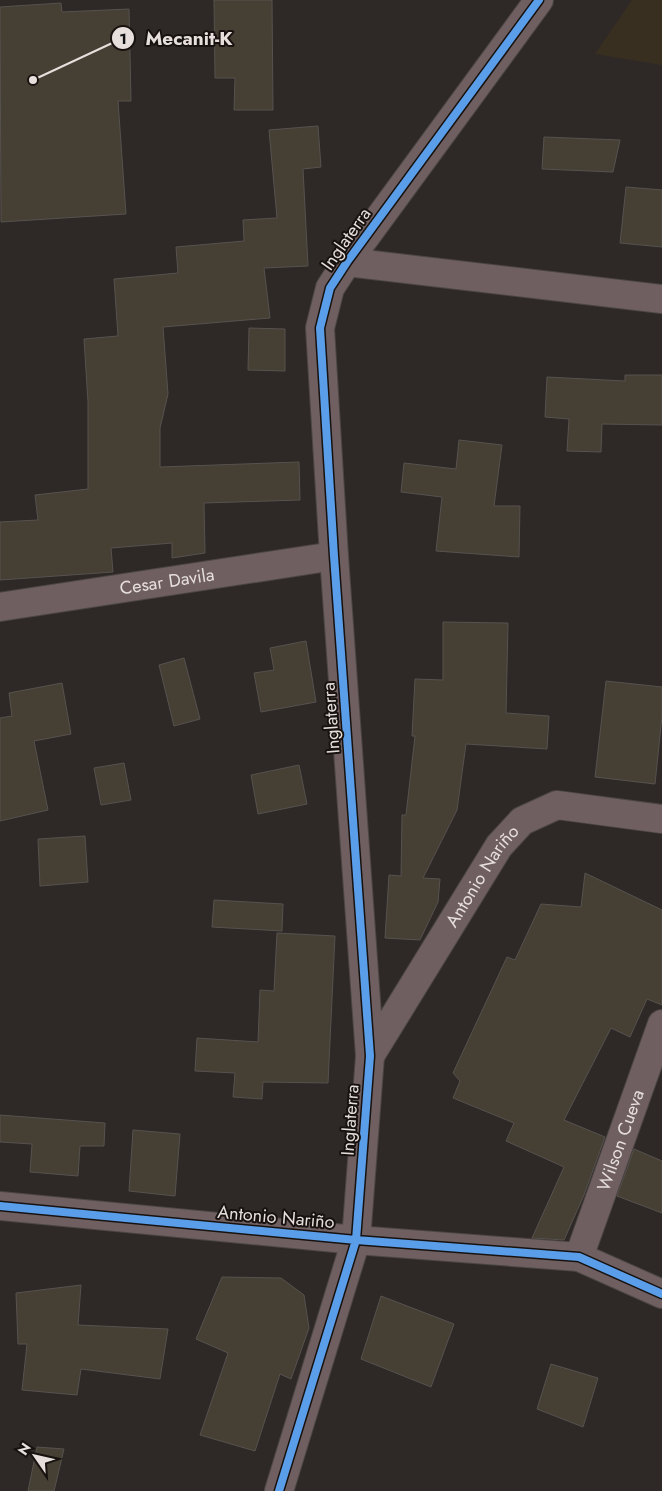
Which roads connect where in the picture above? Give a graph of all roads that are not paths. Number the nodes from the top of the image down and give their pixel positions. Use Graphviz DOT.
graph roads {
  1 [pos="539,0"];
  2 [pos="347,262"];
  3 [pos="662,299"];
  4 [pos="334,556"];
  5 [pos="0,607"];
  6 [pos="662,819"];
  7 [pos="662,1024"];
  8 [pos="370,1056"];
  9 [pos="0,1206"];
  10 [pos="356,1240"];
  11 [pos="579,1257"];
  12 [pos="662,1294"];
  13 [pos="279,1491"];
  1 -- 2 [label="street, Inglaterra"];
  2 -- 3 [label="street"];
  2 -- 4 [label="street, Inglaterra"];
  4 -- 5 [label="street, Cesar Davila"];
  4 -- 8 [label="street, Inglaterra"];
  6 -- 8 [label="street, Antonio Nariño"];
  7 -- 11 [label="street, Wilson Cueva"];
  8 -- 10 [label="street, Inglaterra"];
  9 -- 10 [label="street, Antonio Nariño"];
  10 -- 11 [label="street, Antonio Nariño"];
  10 -- 13 [label="street, Inglaterra"];
  11 -- 12 [label="street, Antonio Nariño"];
}
